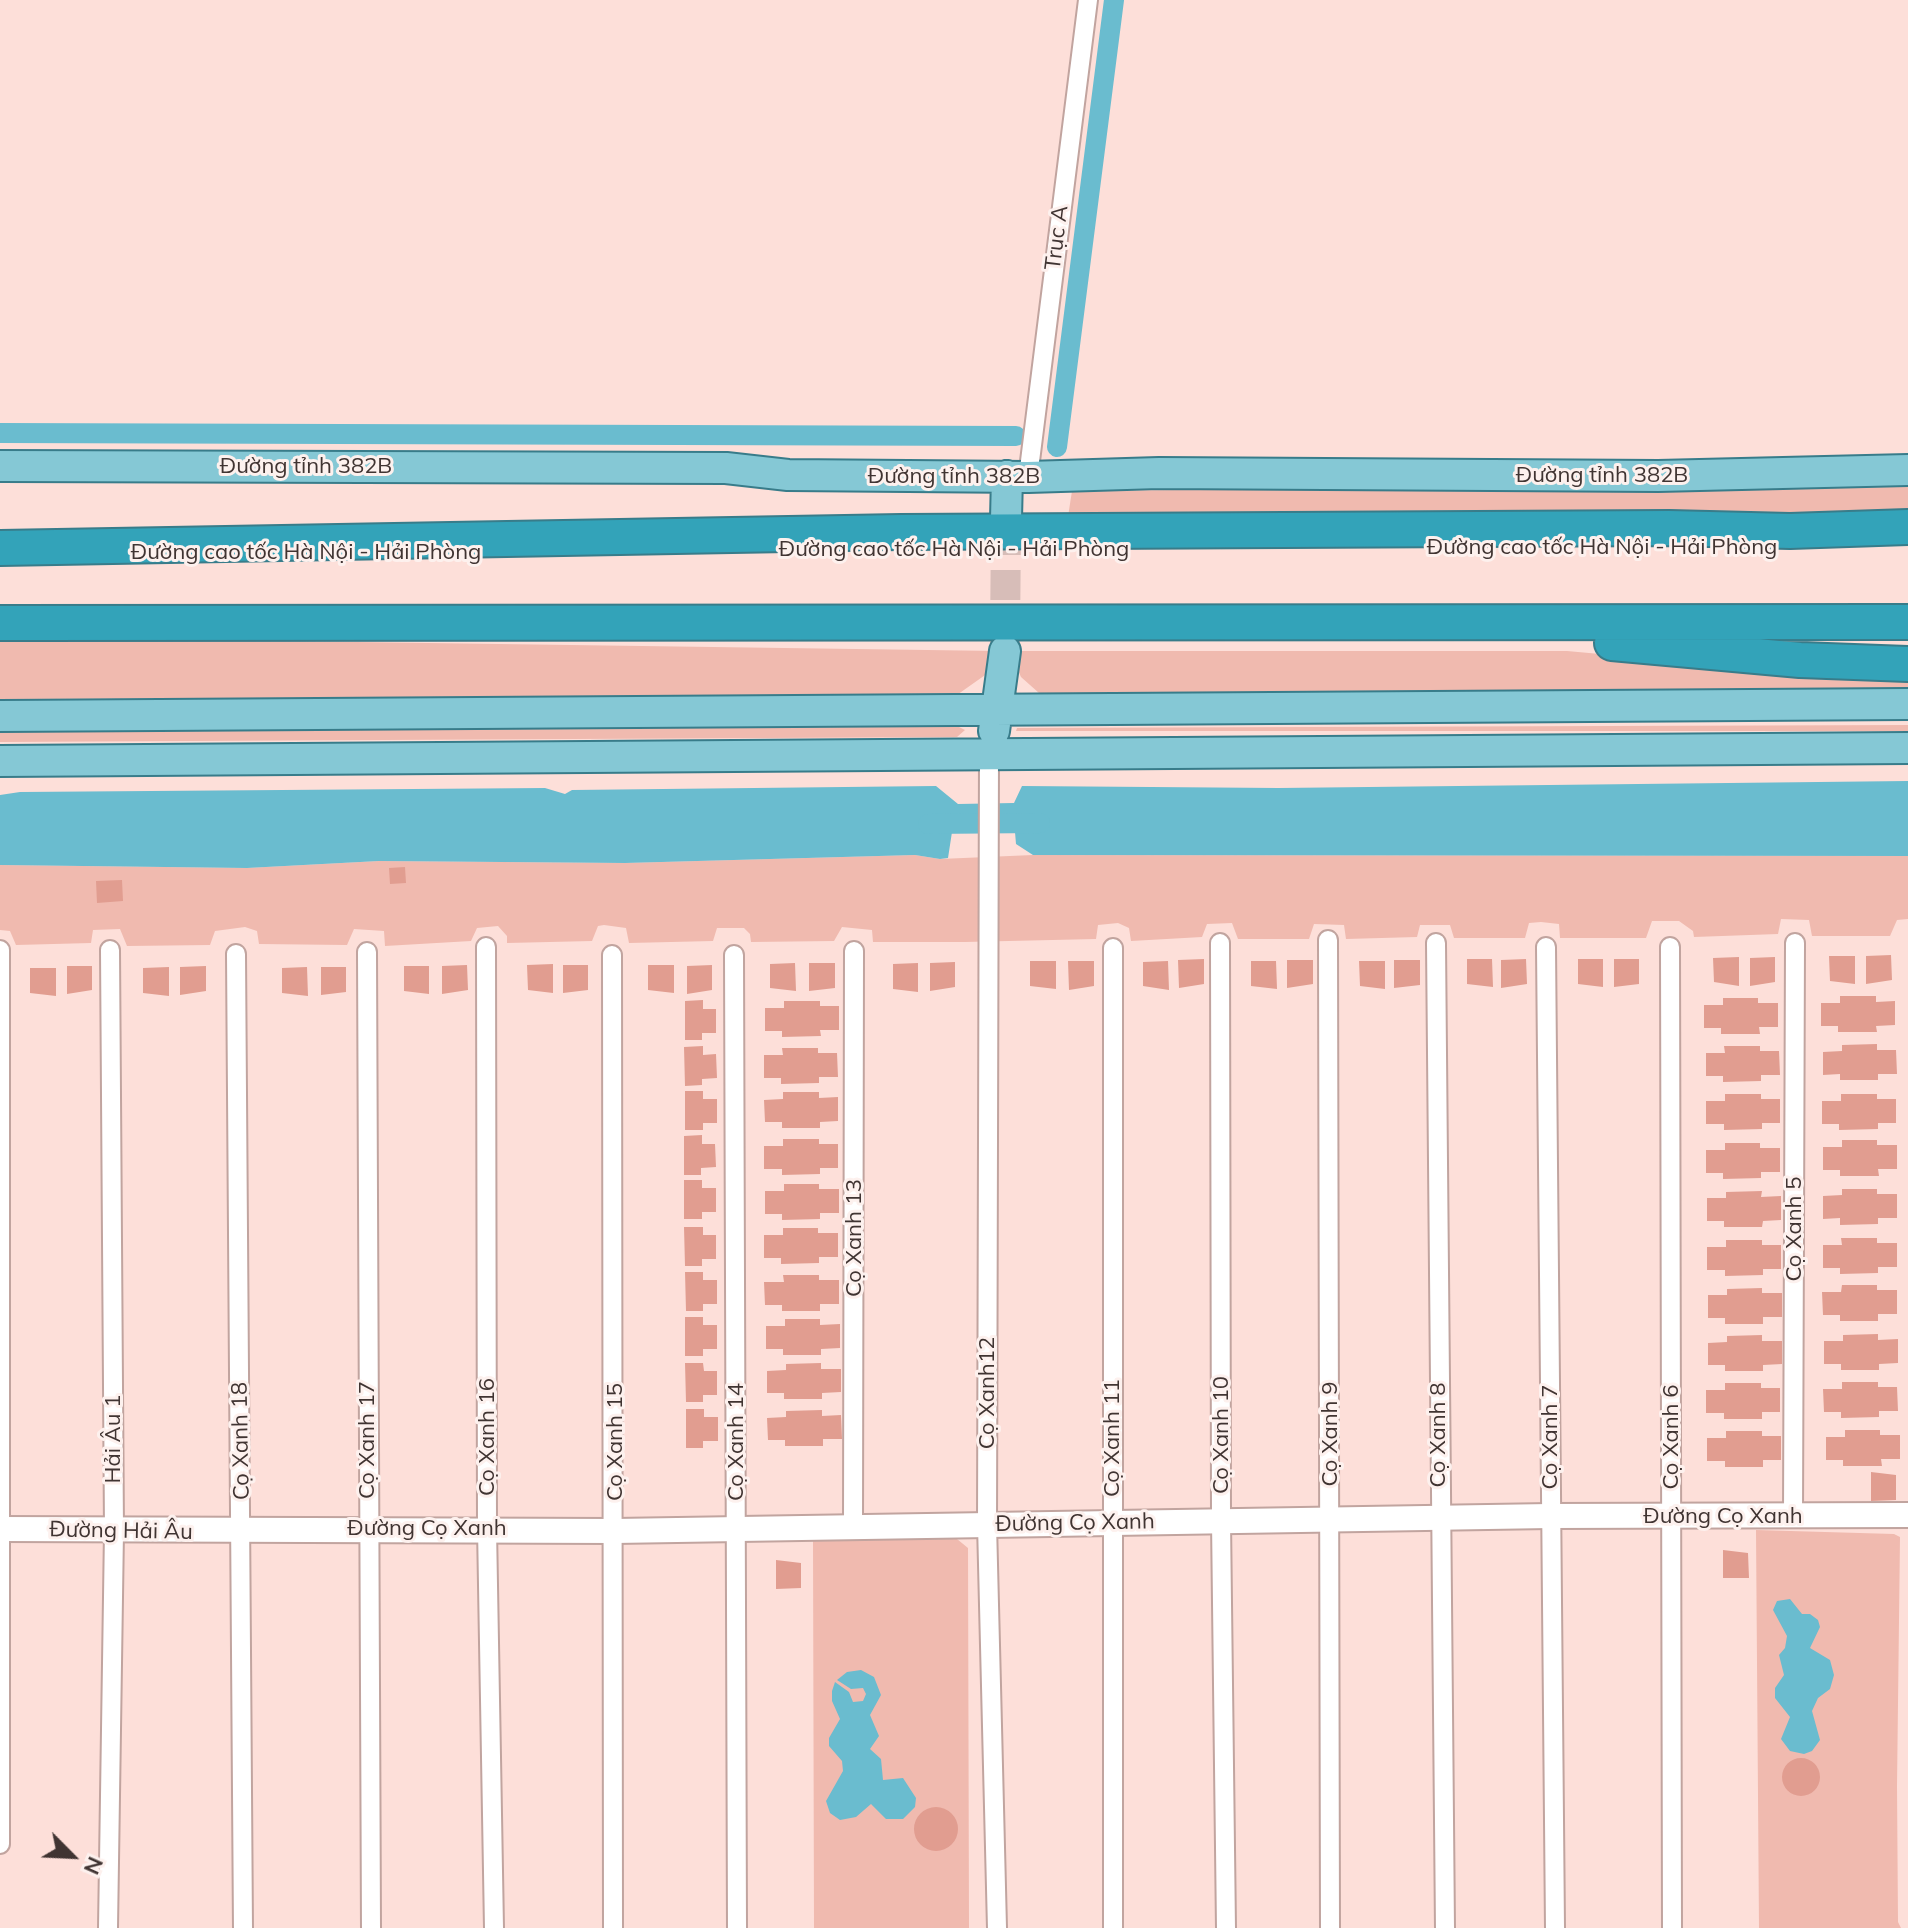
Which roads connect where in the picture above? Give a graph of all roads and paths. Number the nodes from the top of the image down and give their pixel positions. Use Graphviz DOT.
graph roads {
  1 [pos="1088,0"];
  2 [pos="0,466"];
  3 [pos="1908,470"];
  4 [pos="1017,476"];
  5 [pos="1006,519"];
  6 [pos="1908,527"];
  7 [pos="1908,546"];
  8 [pos="0,551"];
  9 [pos="16,622"];
  10 [pos="1908,622"];
  11 [pos="1005,651"];
  12 [pos="1908,664"];
  13 [pos="1908,704"];
  14 [pos="1000,711"];
  15 [pos="0,716"];
  16 [pos="1908,748"];
  17 [pos="989,752"];
  18 [pos="0,761"];
  19 [pos="1328,940"];
  20 [pos="1220,943"];
  21 [pos="1436,943"];
  22 [pos="1795,943"];
  23 [pos="486,947"];
  24 [pos="1546,947"];
  25 [pos="1670,947"];
  26 [pos="1113,948"];
  27 [pos="0,950"];
  28 [pos="110,950"];
  29 [pos="854,951"];
  30 [pos="367,952"];
  31 [pos="236,954"];
  32 [pos="612,955"];
  33 [pos="734,955"];
  34 [pos="1793,1515"];
  35 [pos="1908,1515"];
  36 [pos="1550,1516"];
  37 [pos="1671,1517"];
  38 [pos="1439,1519"];
  39 [pos="1221,1521"];
  40 [pos="1331,1521"];
  41 [pos="1112,1523"];
  42 [pos="987,1524"];
  43 [pos="853,1525"];
  44 [pos="367,1527"];
  45 [pos="737,1527"];
  46 [pos="487,1528"];
  47 [pos="1,1529"];
  48 [pos="114,1531"];
  49 [pos="615,1531"];
  50 [pos="242,1532"];
  51 [pos="0,1844"];
  52 [pos="108,1928"];
  53 [pos="243,1928"];
  54 [pos="371,1928"];
  55 [pos="494,1928"];
  56 [pos="613,1928"];
  57 [pos="737,1928"];
  58 [pos="997,1928"];
  59 [pos="1113,1928"];
  60 [pos="1226,1928"];
  61 [pos="1330,1928"];
  62 [pos="1445,1928"];
  63 [pos="1555,1928"];
  64 [pos="1672,1928"];
  1 -- 4 [label="street, Trục A"];
  2 -- 4 [label="main road, Đường tỉnh 382B"];
  3 -- 4 [label="main road, Đường tỉnh 382B"];
  4 -- 5 [label="main road"];
  6 -- 8 [label="highway"];
  7 -- 8 [label="highway, Đường cao tốc Hà Nội - Hải Phòng"];
  9 -- 10 [label="highway"];
  9 -- 12 [label="highway"];
  11 -- 14 [label="main road"];
  13 -- 14 [label="main road"];
  14 -- 15 [label="main road"];
  14 -- 17 [label="main road"];
  16 -- 17 [label="main road"];
  17 -- 18 [label="main road"];
  17 -- 42 [label="street, Cọ Xanh12"];
  19 -- 40 [label="street, Cọ Xanh 9"];
  20 -- 39 [label="street, Cọ Xanh 10"];
  21 -- 38 [label="street, Cọ Xanh 8"];
  22 -- 34 [label="street, Cọ Xanh 5"];
  23 -- 46 [label="street, Cọ Xanh 16"];
  24 -- 36 [label="street, Cọ Xanh 7"];
  25 -- 37 [label="street, Cọ Xanh 6"];
  26 -- 41 [label="street, Cọ Xanh 11"];
  27 -- 47 [label="street"];
  28 -- 48 [label="street, Hải Âu 1"];
  29 -- 43 [label="street, Cọ Xanh 13"];
  30 -- 44 [label="street, Cọ Xanh 17"];
  31 -- 50 [label="street, Cọ Xanh 18"];
  32 -- 49 [label="street, Cọ Xanh 15"];
  33 -- 45 [label="street, Cọ Xanh 14"];
  34 -- 35 [label="street, Đường Cọ Xanh"];
  34 -- 37 [label="street, Đường Cọ Xanh"];
  36 -- 37 [label="street, Đường Cọ Xanh"];
  36 -- 38 [label="street, Đường Cọ Xanh"];
  36 -- 63 [label="street, Cọ Xanh 7"];
  37 -- 64 [label="street, Cọ Xanh 6"];
  38 -- 40 [label="street, Đường Cọ Xanh"];
  38 -- 62 [label="street, Cọ Xanh 8"];
  39 -- 40 [label="street, Đường Cọ Xanh"];
  39 -- 41 [label="street, Đường Cọ Xanh"];
  39 -- 60 [label="street, Cọ Xanh 10"];
  40 -- 61 [label="street, Cọ Xanh 9"];
  41 -- 42 [label="street, Đường Cọ Xanh"];
  41 -- 59 [label="street, Cọ Xanh 11"];
  42 -- 43 [label="street, Đường Cọ Xanh"];
  42 -- 58 [label="street, Cọ Xanh12"];
  43 -- 45 [label="street, Đường Cọ Xanh"];
  44 -- 46 [label="street, Đường Cọ Xanh"];
  44 -- 50 [label="street, Đường Cọ Xanh"];
  44 -- 54 [label="street, Cọ Xanh 17"];
  45 -- 49 [label="street, Đường Cọ Xanh"];
  45 -- 57 [label="street, Cọ Xanh 14"];
  46 -- 49 [label="street, Đường Cọ Xanh"];
  46 -- 55 [label="street, Cọ Xanh 16"];
  47 -- 48 [label="street, Đường Hải Âu"];
  47 -- 51 [label="street"];
  48 -- 50 [label="street, Đường Hải Âu"];
  48 -- 52 [label="street, Hải Âu 1"];
  49 -- 56 [label="street, Cọ Xanh 15"];
  50 -- 53 [label="street, Cọ Xanh 18"];
}
